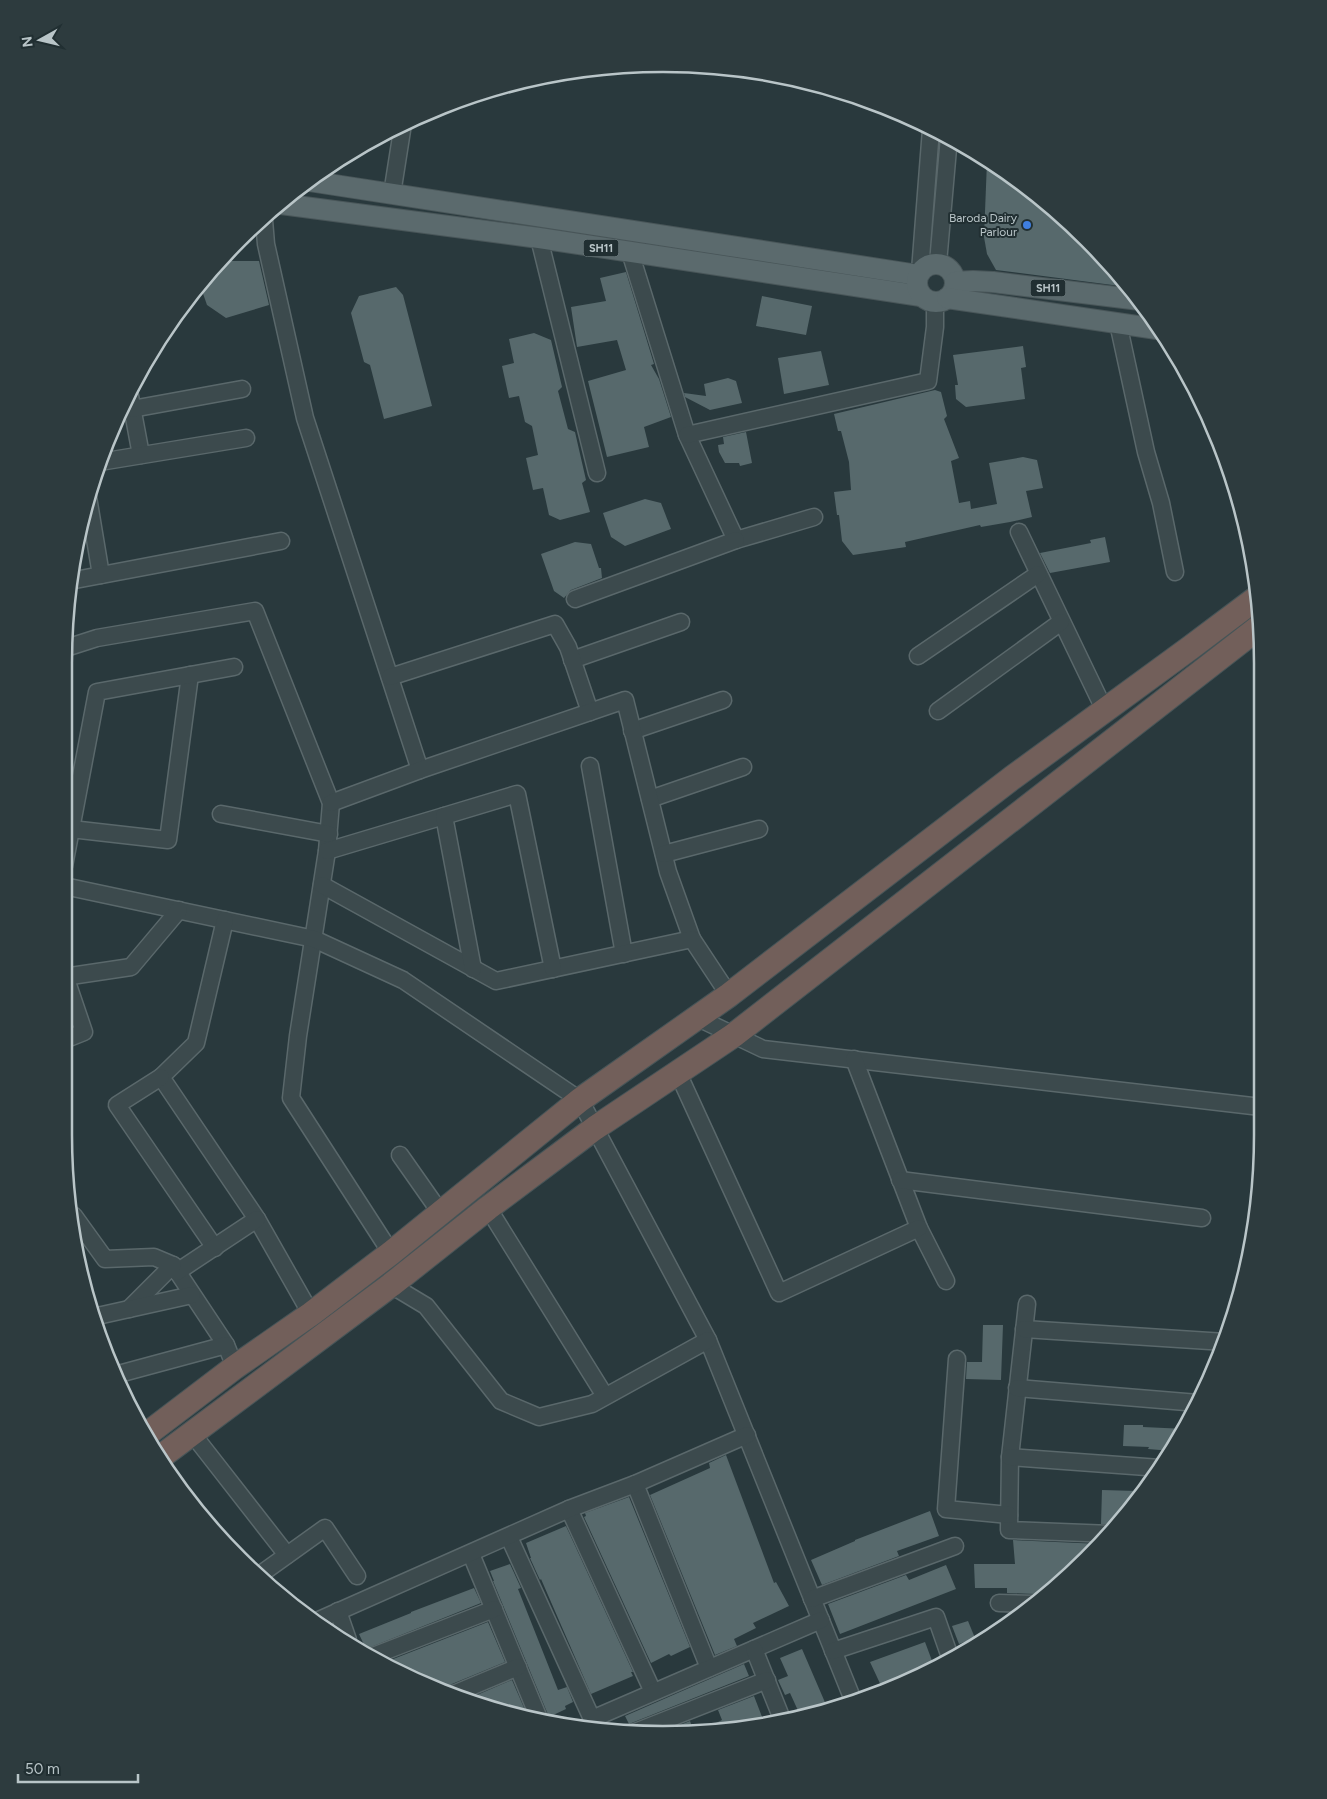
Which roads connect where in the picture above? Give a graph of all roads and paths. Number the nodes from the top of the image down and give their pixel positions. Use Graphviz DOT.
graph roads {
  1 [pos="402,133"];
  2 [pos="931,136"];
  3 [pos="947,145"];
  4 [pos="320,183"];
  5 [pos="392,194"];
  6 [pos="291,205"];
  7 [pos="265,228"];
  8 [pos="539,238"];
  9 [pos="630,252"];
  10 [pos="925,270"];
  11 [pos="940,295"];
  12 [pos="1128,298"];
  13 [pos="1118,323"];
  14 [pos="1150,328"];
  15 [pos="242,389"];
  16 [pos="133,402"];
  17 [pos="132,405"];
  18 [pos="687,436"];
  19 [pos="246,438"];
  20 [pos="141,455"];
  21 [pos="109,461"];
  22 [pos="598,473"];
  23 [pos="814,517"];
  24 [pos="91,518"];
  25 [pos="1019,532"];
  26 [pos="736,540"];
  27 [pos="281,541"];
  28 [pos="1175,572"];
  29 [pos="1038,574"];
  30 [pos="101,575"];
  31 [pos="79,579"];
  32 [pos="575,599"];
  33 [pos="1251,602"];
  34 [pos="681,622"];
  35 [pos="1061,622"];
  36 [pos="1253,635"];
  37 [pos="73,646"];
  38 [pos="918,656"];
  39 [pos="572,660"];
  40 [pos="234,667"];
  41 [pos="190,675"];
  42 [pos="390,677"];
  43 [pos="723,700"];
  44 [pos="1105,711"];
  45 [pos="590,712"];
  46 [pos="938,712"];
  47 [pos="632,730"];
  48 [pos="590,766"];
  49 [pos="743,768"];
  50 [pos="420,770"];
  51 [pos="650,799"];
  52 [pos="331,803"];
  53 [pos="221,814"];
  54 [pos="444,816"];
  55 [pos="72,824"];
  56 [pos="72,829"];
  57 [pos="759,829"];
  58 [pos="329,834"];
  59 [pos="327,851"];
  60 [pos="664,854"];
  61 [pos="322,885"];
  62 [pos="72,888"];
  63 [pos="179,910"];
  64 [pos="225,920"];
  65 [pos="314,939"];
  66 [pos="692,939"];
  67 [pos="624,954"];
  68 [pos="473,968"];
  69 [pos="553,969"];
  70 [pos="72,975"];
  71 [pos="729,996"];
  72 [pos="72,998"];
  73 [pos="698,1018"];
  74 [pos="734,1035"];
  75 [pos="72,1037"];
  76 [pos="854,1059"];
  77 [pos="678,1072"];
  78 [pos="161,1077"];
  79 [pos="580,1100"];
  80 [pos="1254,1106"];
  81 [pos="595,1128"];
  82 [pos="400,1155"];
  83 [pos="900,1180"];
  84 [pos="488,1208"];
  85 [pos="440,1212"];
  86 [pos="1202,1218"];
  87 [pos="258,1220"];
  88 [pos="80,1224"];
  89 [pos="919,1228"];
  90 [pos="215,1248"];
  91 [pos="391,1253"];
  92 [pos="175,1269"];
  93 [pos="946,1281"];
  94 [pos="391,1285"];
  95 [pos="192,1295"];
  96 [pos="1027,1304"];
  97 [pos="129,1309"];
  98 [pos="310,1314"];
  99 [pos="101,1315"];
  100 [pos="1024,1329"];
  101 [pos="708,1340"];
  102 [pos="1217,1341"];
  103 [pos="226,1345"];
  104 [pos="957,1359"];
  105 [pos="235,1367"];
  106 [pos="122,1373"];
  107 [pos="1017,1388"];
  108 [pos="605,1396"];
  109 [pos="1191,1402"];
  110 [pos="151,1430"];
  111 [pos="191,1432"];
  112 [pos="747,1435"];
  113 [pos="165,1453"];
  114 [pos="1010,1457"];
  115 [pos="1152,1467"];
  116 [pos="635,1484"];
  117 [pos="569,1509"];
  118 [pos="1009,1514"];
  119 [pos="1100,1534"];
  120 [pos="509,1537"];
  121 [pos="955,1546"];
  122 [pos="288,1554"];
  123 [pos="471,1554"];
  124 [pos="265,1571"];
  125 [pos="357,1576"];
  126 [pos="812,1599"];
  127 [pos="999,1603"];
  128 [pos="1023,1604"];
  129 [pos="494,1609"];
  130 [pos="338,1611"];
  131 [pos="323,1618"];
  132 [pos="821,1620"];
  133 [pos="346,1634"];
  134 [pos="754,1649"];
  135 [pos="833,1651"];
  136 [pos="380,1653"];
  137 [pos="949,1653"];
  138 [pos="518,1667"];
  139 [pos="709,1668"];
  140 [pos="767,1680"];
  141 [pos="462,1691"];
  142 [pos="653,1692"];
  143 [pos="851,1696"];
  144 [pos="536,1712"];
  145 [pos="780,1715"];
  146 [pos="651,1726"];
  1 -- 5 [label="street"];
  2 -- 10 [label="street"];
  3 -- 10 [label="street"];
  4 -- 5 [label="main road, SH11"];
  5 -- 10 [label="main road, SH11"];
  6 -- 8 [label="main road, SH11"];
  7 -- 42 [label="street"];
  8 -- 9 [label="main road, SH11"];
  8 -- 22 [label="street"];
  9 -- 11 [label="main road, SH11"];
  9 -- 18 [label="street"];
  10 -- 11 [label="main road"];
  10 -- 11 [label="main road"];
  11 -- 12 [label="main road, SH11"];
  11 -- 13 [label="main road"];
  11 -- 18 [label="street"];
  13 -- 14 [label="main road"];
  13 -- 28 [label="street"];
  15 -- 16 [label="street"];
  17 -- 20 [label="street"];
  18 -- 26 [label="street"];
  19 -- 20 [label="street"];
  20 -- 21 [label="street"];
  23 -- 26 [label="street"];
  24 -- 30 [label="street"];
  25 -- 29 [label="street"];
  26 -- 32 [label="street"];
  27 -- 30 [label="street"];
  29 -- 35 [label="street"];
  29 -- 38 [label="street"];
  30 -- 31 [label="street"];
  33 -- 44 [label="highway"];
  34 -- 39 [label="street"];
  35 -- 44 [label="street"];
  35 -- 46 [label="street"];
  36 -- 74 [label="highway"];
  37 -- 52 [label="street"];
  39 -- 42 [label="street"];
  39 -- 45 [label="street"];
  40 -- 41 [label="street"];
  41 -- 55 [label="street"];
  41 -- 56 [label="street"];
  42 -- 50 [label="street"];
  43 -- 47 [label="street"];
  44 -- 71 [label="highway"];
  45 -- 47 [label="street"];
  45 -- 50 [label="street"];
  47 -- 51 [label="street"];
  48 -- 67 [label="street"];
  49 -- 51 [label="street"];
  50 -- 52 [label="street"];
  51 -- 60 [label="street"];
  52 -- 58 [label="street"];
  53 -- 58 [label="street"];
  54 -- 59 [label="street"];
  54 -- 68 [label="street"];
  54 -- 69 [label="street"];
  57 -- 60 [label="street"];
  58 -- 59 [label="street"];
  59 -- 61 [label="street"];
  60 -- 66 [label="street"];
  61 -- 65 [label="street"];
  61 -- 68 [label="street"];
  62 -- 63 [label="street"];
  63 -- 64 [label="street"];
  63 -- 70 [label="street"];
  64 -- 65 [label="street"];
  64 -- 78 [label="street"];
  65 -- 79 [label="street"];
  65 -- 91 [label="street"];
  66 -- 67 [label="street"];
  66 -- 71 [label="street"];
  67 -- 69 [label="street"];
  68 -- 69 [label="street"];
  71 -- 73 [label="highway"];
  72 -- 75 [label="street"];
  73 -- 74 [label="street"];
  73 -- 79 [label="highway"];
  74 -- 76 [label="street"];
  74 -- 77 [label="highway"];
  76 -- 80 [label="street"];
  76 -- 83 [label="street"];
  77 -- 81 [label="highway"];
  77 -- 89 [label="street"];
  78 -- 87 [label="street"];
  78 -- 90 [label="street"];
  79 -- 81 [label="street"];
  79 -- 85 [label="highway"];
  81 -- 84 [label="highway"];
  81 -- 101 [label="street"];
  82 -- 85 [label="street"];
  83 -- 86 [label="street"];
  83 -- 89 [label="street"];
  84 -- 94 [label="highway"];
  84 -- 108 [label="street"];
  85 -- 91 [label="highway"];
  87 -- 90 [label="street"];
  87 -- 98 [label="street"];
  88 -- 92 [label="street"];
  89 -- 93 [label="street"];
  90 -- 92 [label="street"];
  91 -- 98 [label="highway"];
  92 -- 95 [label="street"];
  92 -- 97 [label="street"];
  94 -- 108 [label="street"];
  94 -- 111 [label="highway"];
  95 -- 97 [label="street"];
  95 -- 103 [label="street"];
  96 -- 100 [label="street"];
  97 -- 99 [label="street"];
  98 -- 105 [label="highway"];
  100 -- 102 [label="street"];
  100 -- 107 [label="street"];
  101 -- 108 [label="street"];
  101 -- 112 [label="street"];
  103 -- 105 [label="street"];
  103 -- 106 [label="street"];
  104 -- 118 [label="street"];
  105 -- 110 [label="highway"];
  107 -- 109 [label="street"];
  107 -- 114 [label="street"];
  111 -- 113 [label="highway"];
  111 -- 122 [label="street"];
  112 -- 116 [label="street"];
  112 -- 126 [label="street"];
  114 -- 115 [label="street"];
  114 -- 118 [label="street"];
  116 -- 117 [label="street"];
  116 -- 139 [label="street"];
  117 -- 120 [label="street"];
  117 -- 142 [label="street"];
  118 -- 119 [label="street"];
  120 -- 123 [label="street"];
  120 -- 142 [label="street"];
  121 -- 126 [label="street"];
  122 -- 124 [label="street"];
  122 -- 125 [label="street"];
  123 -- 129 [label="street"];
  123 -- 130 [label="street"];
  126 -- 132 [label="street"];
  127 -- 128 [label="street"];
  129 -- 136 [label="street"];
  129 -- 138 [label="street"];
  130 -- 131 [label="street"];
  130 -- 133 [label="street"];
  132 -- 134 [label="street"];
  132 -- 135 [label="street"];
  134 -- 139 [label="street"];
  134 -- 140 [label="street"];
  135 -- 137 [label="street"];
  135 -- 143 [label="street"];
  138 -- 141 [label="street"];
  138 -- 144 [label="street"];
  139 -- 142 [label="street"];
  140 -- 145 [label="street"];
  140 -- 146 [label="street"];
}
